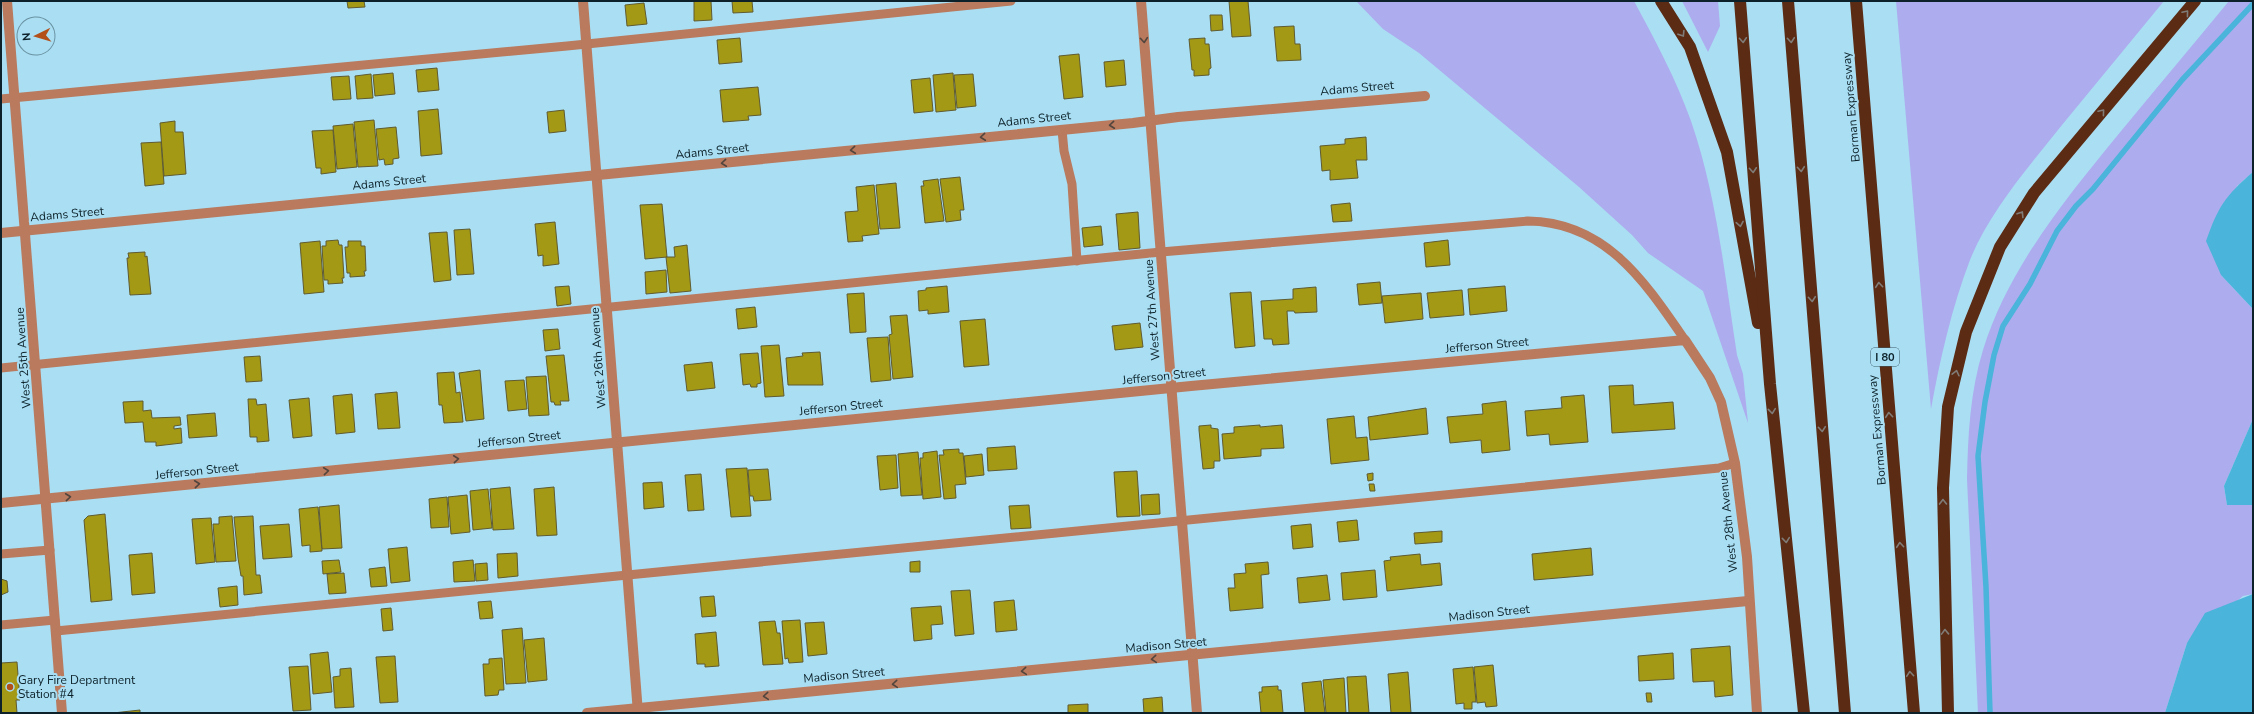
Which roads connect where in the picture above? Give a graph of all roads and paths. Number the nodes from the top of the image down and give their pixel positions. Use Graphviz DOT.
graph roads {
  1 [pos="7,1"];
  2 [pos="584,1"];
  3 [pos="1011,1"];
  4 [pos="1141,1"];
  5 [pos="1661,1"];
  6 [pos="1740,1"];
  7 [pos="1788,1"];
  8 [pos="1856,1"];
  9 [pos="2195,1"];
  10 [pos="587,44"];
  11 [pos="1425,96"];
  12 [pos="14,97"];
  13 [pos="1,99"];
  14 [pos="1151,121"];
  15 [pos="1062,130"];
  16 [pos="597,175"];
  17 [pos="26,231"];
  18 [pos="1,233"];
  19 [pos="1161,252"];
  20 [pos="1077,261"];
  21 [pos="607,308"];
  22 [pos="1685,340"];
  23 [pos="36,365"];
  24 [pos="1,368"];
  25 [pos="1770,384"];
  26 [pos="1171,388"];
  27 [pos="617,443"];
  28 [pos="1735,463"];
  29 [pos="46,499"];
  30 [pos="1,503"];
  31 [pos="1182,521"];
  32 [pos="50,550"];
  33 [pos="1,554"];
  34 [pos="627,576"];
  35 [pos="1748,601"];
  36 [pos="55,620"];
  37 [pos="1,625"];
  38 [pos="56,631"];
  39 [pos="1193,655"];
  40 [pos="638,710"];
  41 [pos="62,713"];
  42 [pos="587,713"];
  43 [pos="1197,713"];
  44 [pos="1756,713"];
  45 [pos="1804,713"];
  46 [pos="1845,713"];
  47 [pos="1914,713"];
  48 [pos="1948,713"];
  1 -- 12 [label="street, West 25th Avenue"];
  2 -- 10 [label="street, West 26th Avenue"];
  3 -- 10 [label="lane"];
  4 -- 14 [label="street, West 27th Avenue, one-way"];
  5 -- 25 [label="highway, one-way"];
  6 -- 25 [label="highway, one-way"];
  7 -- 46 [label="highway, one-way"];
  47 -- 8 [label="highway, Borman Expressway / I 80, one-way"];
  48 -- 9 [label="highway, one-way"];
  10 -- 12 [label="lane"];
  10 -- 16 [label="street, West 26th Avenue"];
  11 -- 14 [label="street, Adams Street"];
  12 -- 13 [label="lane"];
  12 -- 17 [label="street, West 25th Avenue"];
  14 -- 15 [label="street, Adams Street, one-way"];
  14 -- 19 [label="street, West 27th Avenue"];
  15 -- 16 [label="street, Adams Street, one-way"];
  15 -- 20 [label="lane"];
  16 -- 17 [label="street, Adams Street"];
  16 -- 21 [label="street, West 26th Avenue"];
  17 -- 18 [label="street, Adams Street"];
  17 -- 23 [label="street, West 25th Avenue"];
  19 -- 20 [label="lane"];
  19 -- 22 [label="lane"];
  19 -- 26 [label="street, West 27th Avenue"];
  20 -- 21 [label="lane"];
  21 -- 23 [label="lane"];
  21 -- 27 [label="street, West 26th Avenue"];
  22 -- 26 [label="street, Jefferson Street"];
  22 -- 28 [label="street, West 28th Avenue"];
  23 -- 24 [label="lane"];
  23 -- 29 [label="street, West 25th Avenue"];
  25 -- 45 [label="highway, one-way"];
  26 -- 27 [label="street, Jefferson Street"];
  26 -- 31 [label="street, West 27th Avenue"];
  29 -- 27 [label="street, Jefferson Street, one-way"];
  27 -- 34 [label="street, West 26th Avenue"];
  28 -- 31 [label="lane"];
  28 -- 35 [label="street, West 28th Avenue"];
  29 -- 30 [label="street, Jefferson Street"];
  29 -- 32 [label="street, West 25th Avenue"];
  31 -- 34 [label="lane"];
  31 -- 39 [label="street, West 27th Avenue"];
  32 -- 33 [label="lane"];
  32 -- 36 [label="street, West 25th Avenue"];
  34 -- 38 [label="lane"];
  34 -- 40 [label="street, West 26th Avenue"];
  35 -- 39 [label="street, Madison Street"];
  35 -- 44 [label="street, West 28th Avenue"];
  36 -- 37 [label="lane"];
  36 -- 38 [label="street, West 25th Avenue"];
  38 -- 41 [label="street, West 25th Avenue"];
  39 -- 40 [label="street, Madison Street, one-way"];
  39 -- 43 [label="street, West 27th Avenue"];
  40 -- 42 [label="street, Madison Street"];
}
